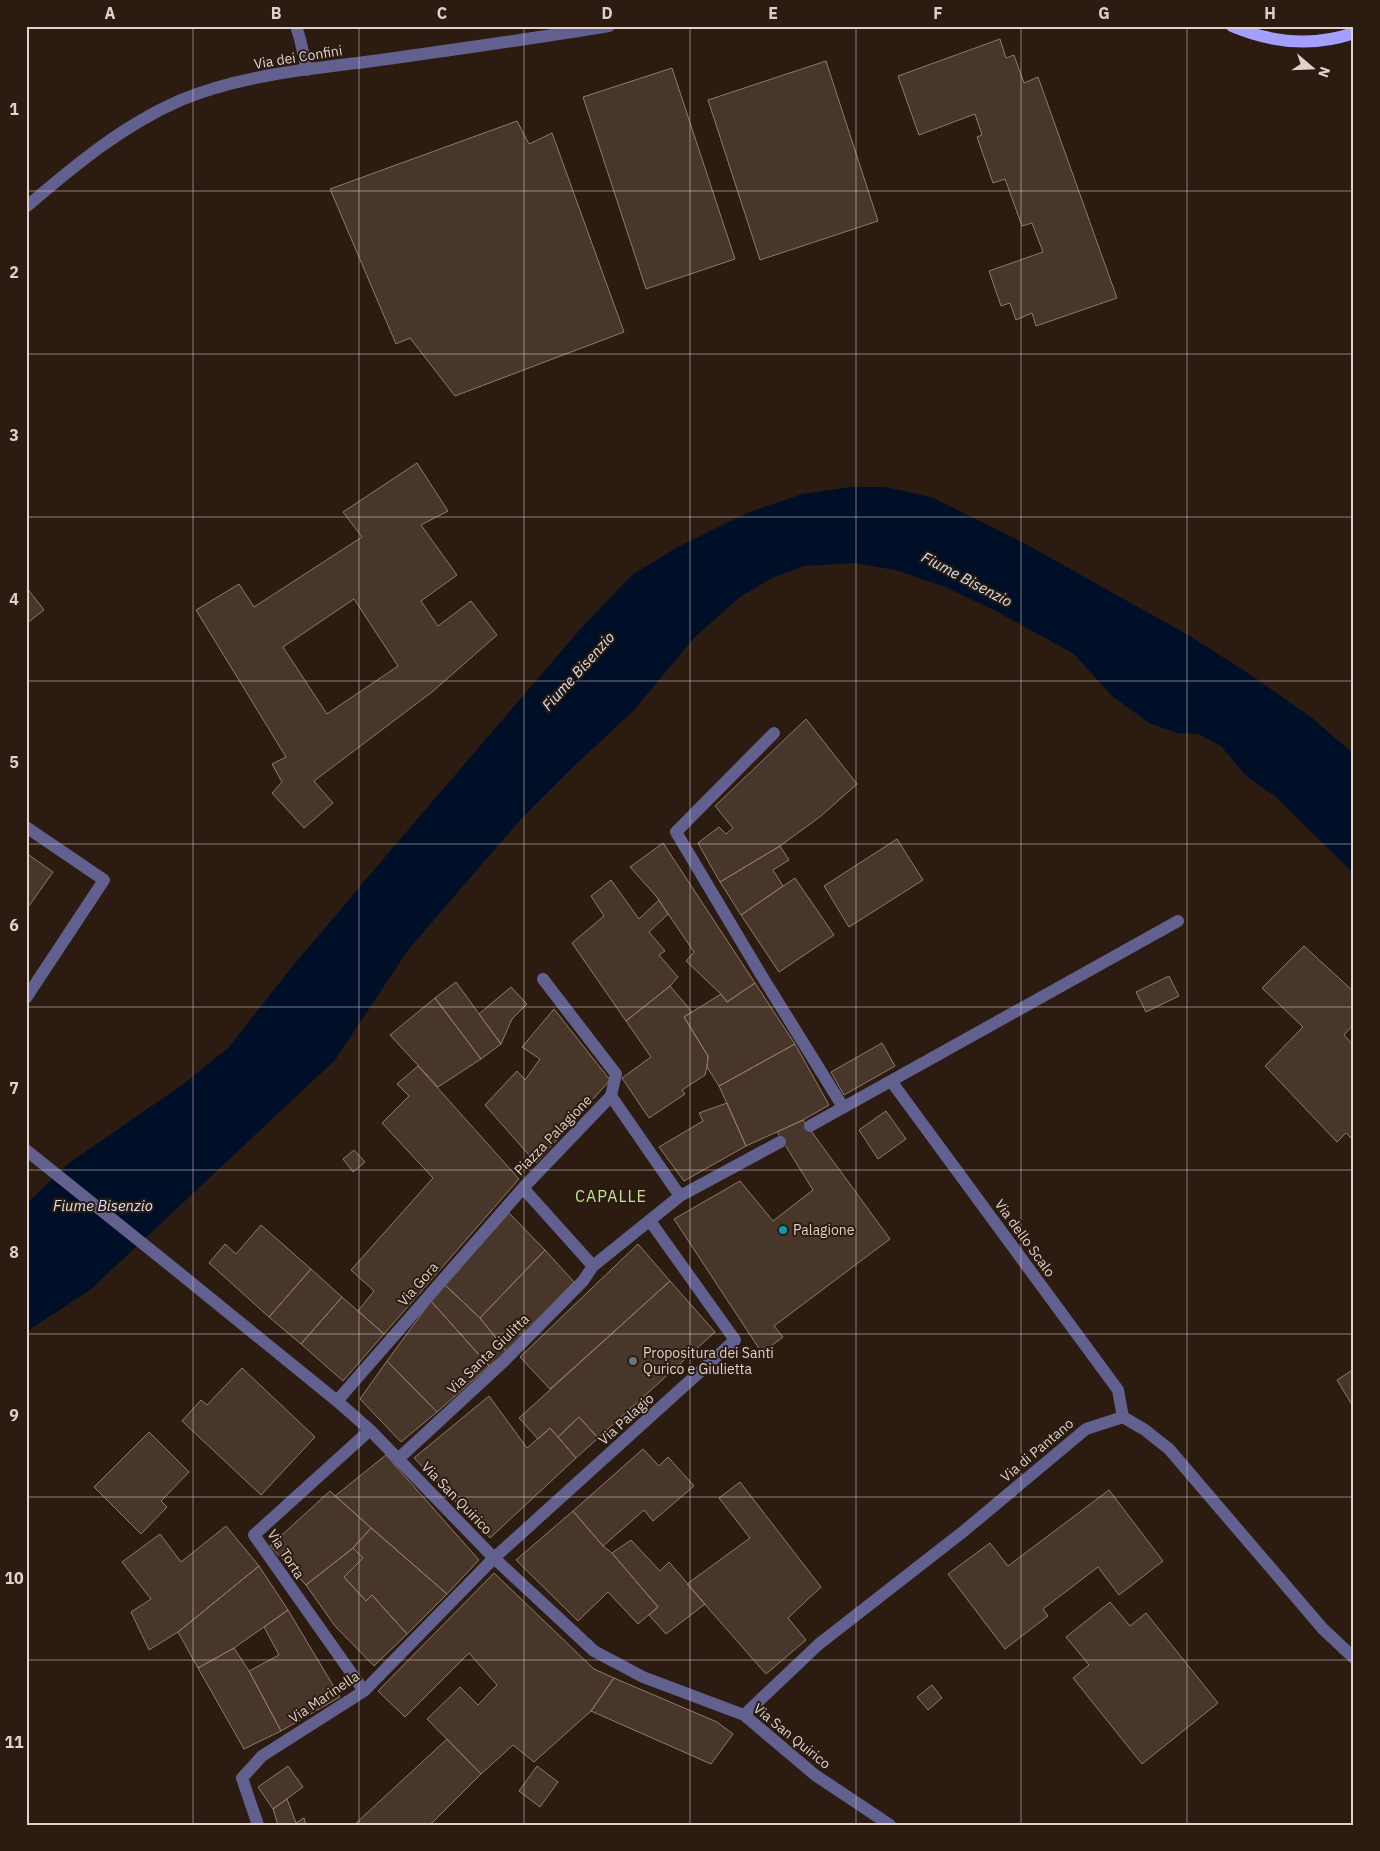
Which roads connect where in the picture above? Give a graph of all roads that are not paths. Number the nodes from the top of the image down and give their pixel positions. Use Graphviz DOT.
graph roads {
  1 [pos="296,26"];
  2 [pos="610,26"];
  3 [pos="1232,26"];
  4 [pos="1354,33"];
  5 [pos="307,70"];
  6 [pos="26,207"];
  7 [pos="774,733"];
  8 [pos="26,827"];
  9 [pos="1178,921"];
  10 [pos="543,979"];
  11 [pos="26,998"];
  12 [pos="891,1081"];
  13 [pos="611,1096"];
  14 [pos="843,1108"];
  15 [pos="810,1126"];
  16 [pos="780,1142"];
  17 [pos="26,1150"];
  18 [pos="523,1188"];
  19 [pos="680,1196"];
  20 [pos="650,1221"];
  21 [pos="593,1266"];
  22 [pos="336,1401"];
  23 [pos="1123,1417"];
  24 [pos="370,1430"];
  25 [pos="398,1459"];
  26 [pos="494,1558"];
  27 [pos="1354,1658"];
  28 [pos="364,1691"];
  29 [pos="744,1715"];
  30 [pos="258,1825"];
  31 [pos="890,1825"];
  1 -- 5 [label="street"];
  2 -- 5 [label="street, Via dei Confini"];
  3 -- 4 [label="main road"];
  5 -- 6 [label="street, Via dei Confini"];
  7 -- 14 [label="street"];
  8 -- 11 [label="street"];
  9 -- 12 [label="street"];
  10 -- 13 [label="street, Piazza Palagione"];
  12 -- 14 [label="street"];
  12 -- 23 [label="street, Via dello Scalo"];
  13 -- 18 [label="street, Piazza Palagione"];
  13 -- 19 [label="street, Piazza Palagione"];
  14 -- 15 [label="street"];
  16 -- 19 [label="street"];
  17 -- 22 [label="street, Via San Quirico"];
  18 -- 21 [label="street, Piazza Palagione"];
  18 -- 22 [label="street, Via Gora"];
  19 -- 20 [label="street"];
  20 -- 21 [label="street"];
  20 -- 26 [label="street, Via Palagio"];
  21 -- 25 [label="street, Via Santa Giulitta"];
  22 -- 24 [label="street, Via San Quirico"];
  23 -- 27 [label="street"];
  23 -- 29 [label="street, Via di Pantano"];
  24 -- 25 [label="street, Via San Quirico"];
  24 -- 28 [label="street, Via Torta"];
  25 -- 26 [label="street, Via San Quirico"];
  26 -- 28 [label="street, Via Marinella"];
  26 -- 29 [label="street, Via San Quirico"];
  28 -- 30 [label="street, Via Marinella"];
  29 -- 31 [label="street, Via San Quirico"];
}
